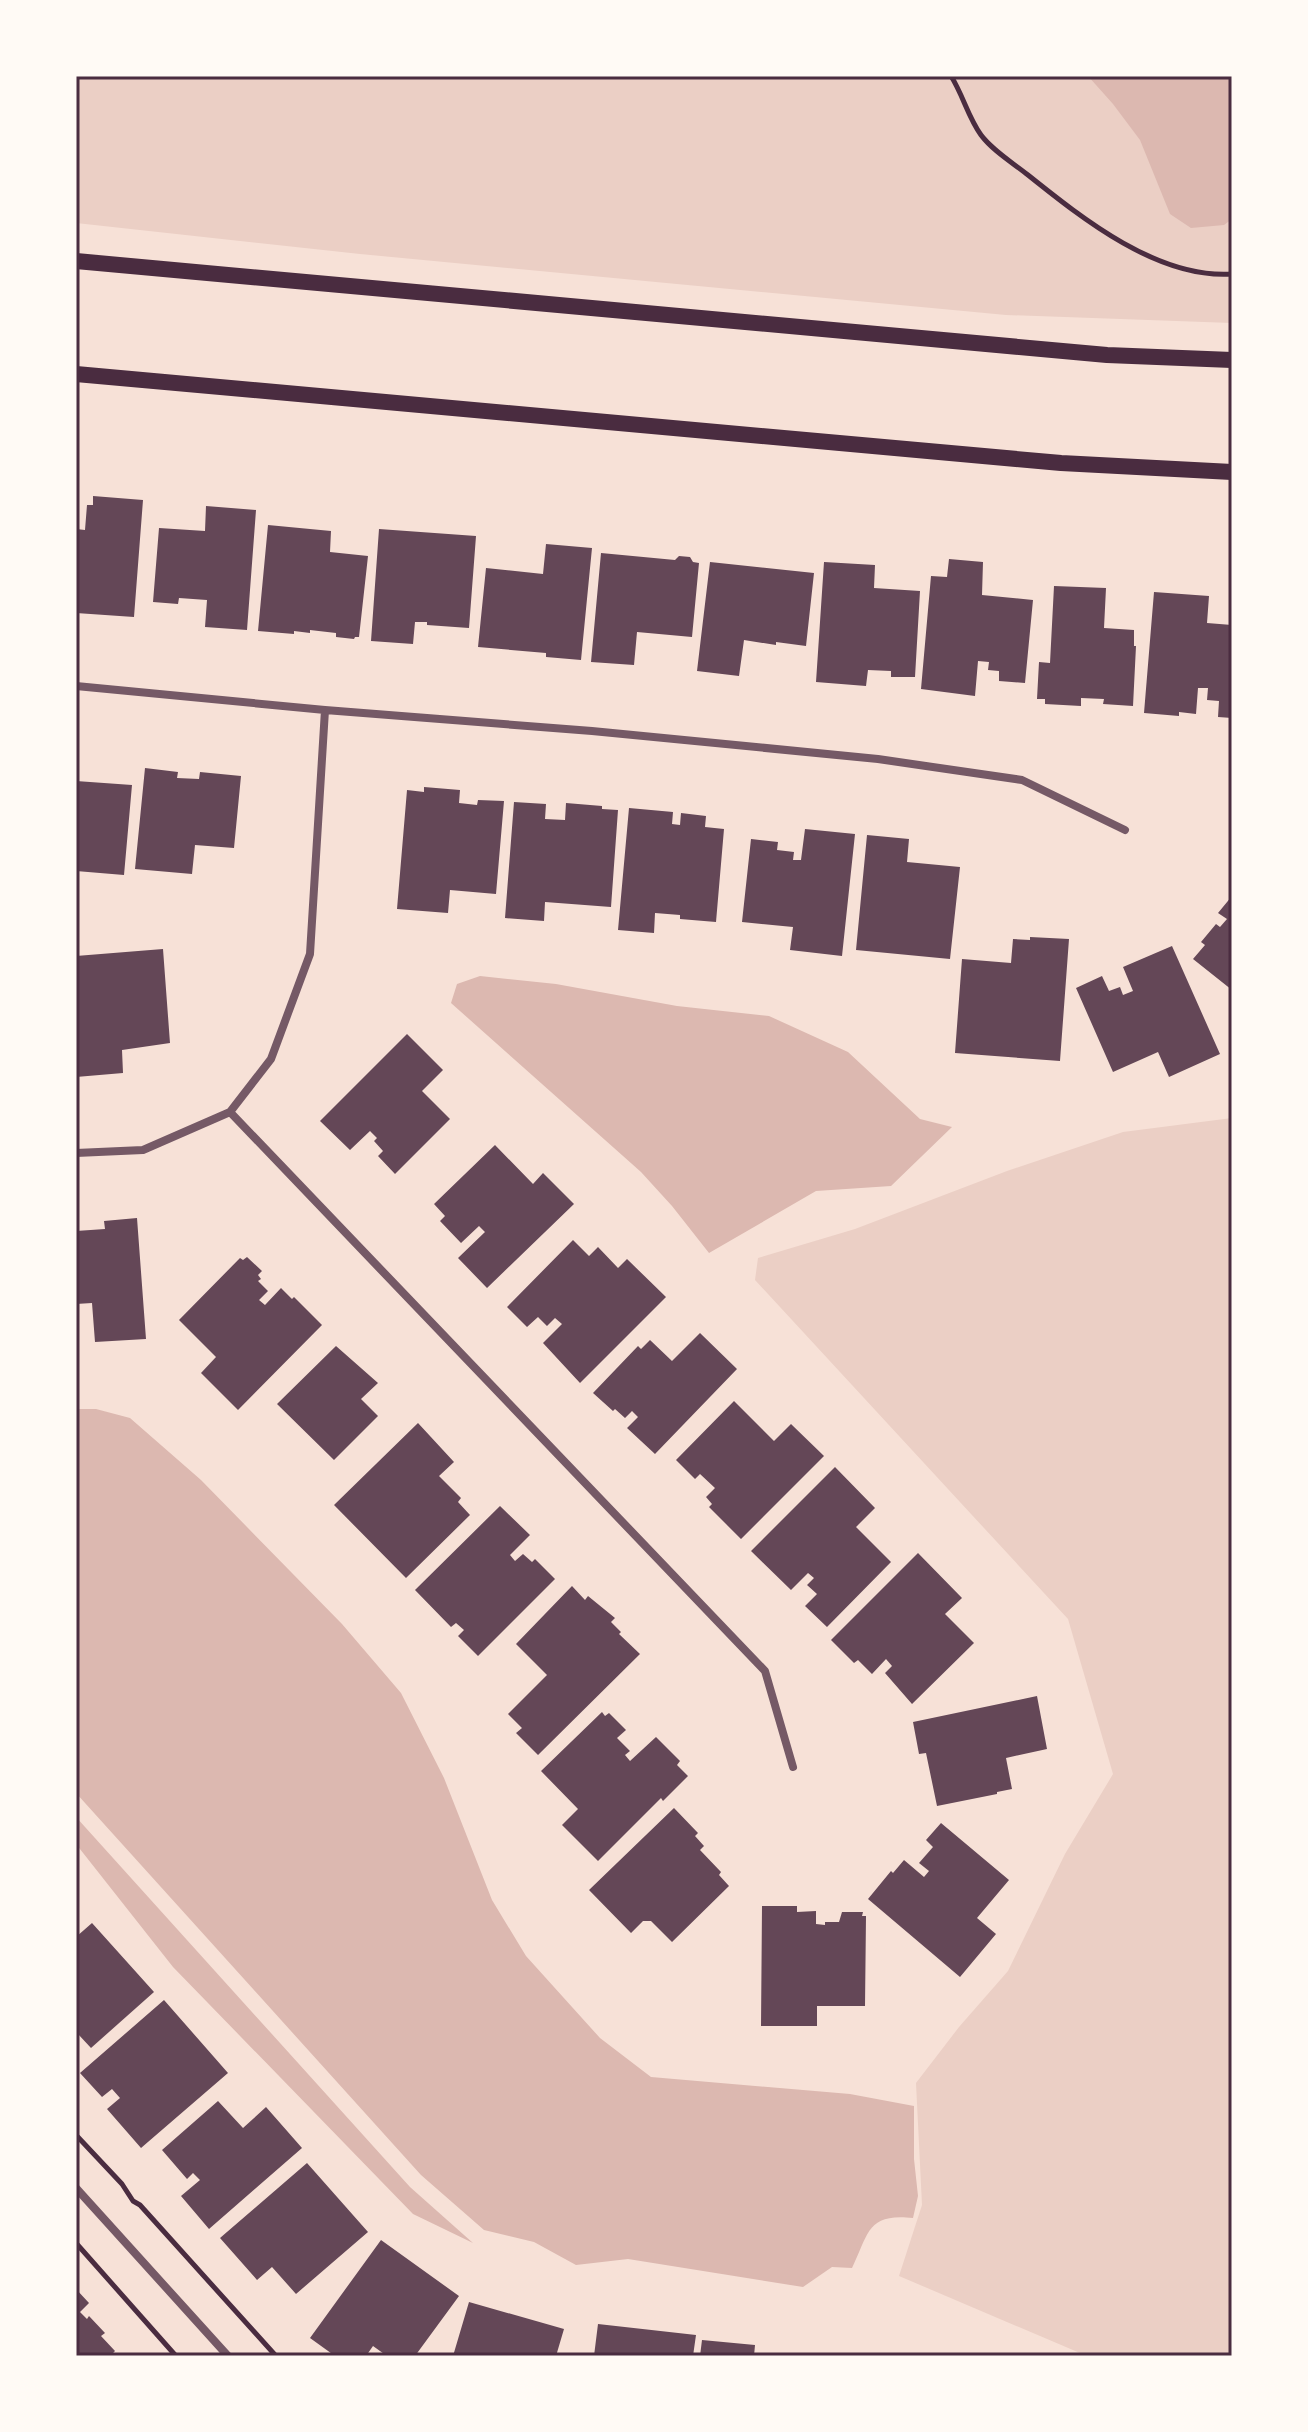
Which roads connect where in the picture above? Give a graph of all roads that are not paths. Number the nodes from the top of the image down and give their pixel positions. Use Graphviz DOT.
graph roads {
  1 [pos="76,261"];
  2 [pos="1232,360"];
  3 [pos="76,374"];
  4 [pos="1232,472"];
  5 [pos="76,686"];
  6 [pos="325,710"];
  7 [pos="1125,830"];
  8 [pos="230,1112"];
  9 [pos="76,1153"];
  10 [pos="793,1767"];
  11 [pos="76,2188"];
  12 [pos="228,2356"];
  1 -- 2 [label="main road"];
  3 -- 4 [label="main road"];
  5 -- 6 [label="street"];
  6 -- 7 [label="street"];
  6 -- 8 [label="street"];
  8 -- 9 [label="street"];
  8 -- 10 [label="street"];
  11 -- 12 [label="street"];
}
